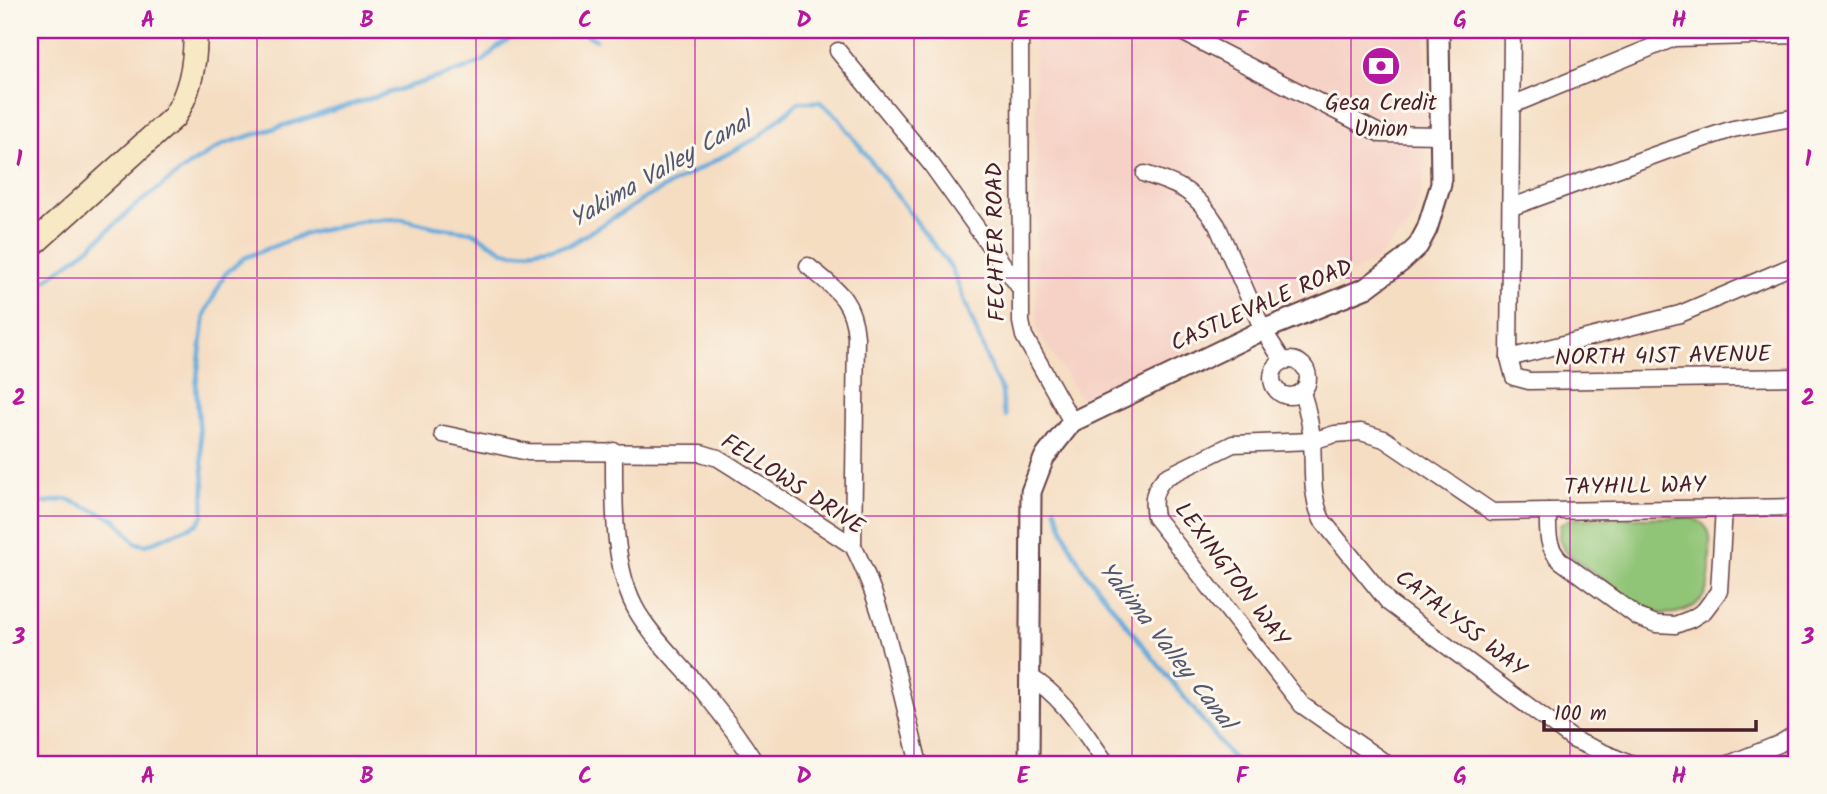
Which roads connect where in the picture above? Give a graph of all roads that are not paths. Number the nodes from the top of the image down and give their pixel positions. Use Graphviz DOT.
graph roads {
  1 [pos="195,30"];
  2 [pos="1020,30"];
  3 [pos="1178,30"];
  4 [pos="1439,30"];
  5 [pos="1512,30"];
  6 [pos="1797,35"];
  7 [pos="838,51"];
  8 [pos="1512,105"];
  9 [pos="1797,117"];
  10 [pos="1441,135"];
  11 [pos="1145,174"];
  12 [pos="1512,207"];
  13 [pos="30,247"];
  14 [pos="1797,264"];
  15 [pos="807,266"];
  16 [pos="1020,288"];
  17 [pos="1264,330"];
  18 [pos="1510,358"];
  19 [pos="1283,361"];
  20 [pos="1797,377"];
  21 [pos="1302,392"];
  22 [pos="1072,422"];
  23 [pos="443,434"];
  24 [pos="1312,441"];
  25 [pos="614,451"];
  26 [pos="1797,507"];
  27 [pos="1724,508"];
  28 [pos="1548,511"];
  29 [pos="853,546"];
  30 [pos="1030,677"];
  31 [pos="1797,733"];
  32 [pos="756,764"];
  33 [pos="919,764"];
  34 [pos="1029,764"];
  35 [pos="1107,764"];
  36 [pos="1387,764"];
  37 [pos="1630,764"];
  38 [pos="1729,764"];
  1 -- 13 [label="main road"];
  2 -- 16 [label="street, FECHTER ROAD"];
  3 -- 10 [label="street"];
  4 -- 10 [label="street, CASTLEVALE ROAD"];
  5 -- 8 [label="street"];
  6 -- 8 [label="street"];
  7 -- 16 [label="street"];
  8 -- 12 [label="street"];
  9 -- 12 [label="street"];
  10 -- 17 [label="street, CASTLEVALE ROAD"];
  11 -- 17 [label="street, CATALYSS WAY"];
  12 -- 18 [label="street"];
  14 -- 18 [label="street"];
  15 -- 29 [label="street"];
  16 -- 22 [label="street, FECHTER ROAD"];
  17 -- 19 [label="street, CATALYSS WAY"];
  17 -- 22 [label="street, CASTLEVALE ROAD"];
  18 -- 20 [label="street, NORTH 41ST AVENUE"];
  19 -- 21 [label="street, CATALYSS WAY"];
  19 -- 21 [label="street"];
  21 -- 24 [label="street, CATALYSS WAY"];
  22 -- 30 [label="street"];
  23 -- 25 [label="street, FELLOWS DRIVE"];
  24 -- 28 [label="street, TAYHILL WAY"];
  24 -- 36 [label="street, LEXINGTON WAY"];
  24 -- 37 [label="street, CATALYSS WAY"];
  25 -- 29 [label="street, FELLOWS DRIVE"];
  25 -- 32 [label="street"];
  26 -- 27 [label="street, TAYHILL WAY"];
  27 -- 28 [label="street, TAYHILL WAY"];
  27 -- 28 [label="street, TAYHILL WAY"];
  29 -- 33 [label="street, FELLOWS DRIVE"];
  30 -- 34 [label="street"];
  30 -- 35 [label="street"];
  31 -- 38 [label="street"];
}
